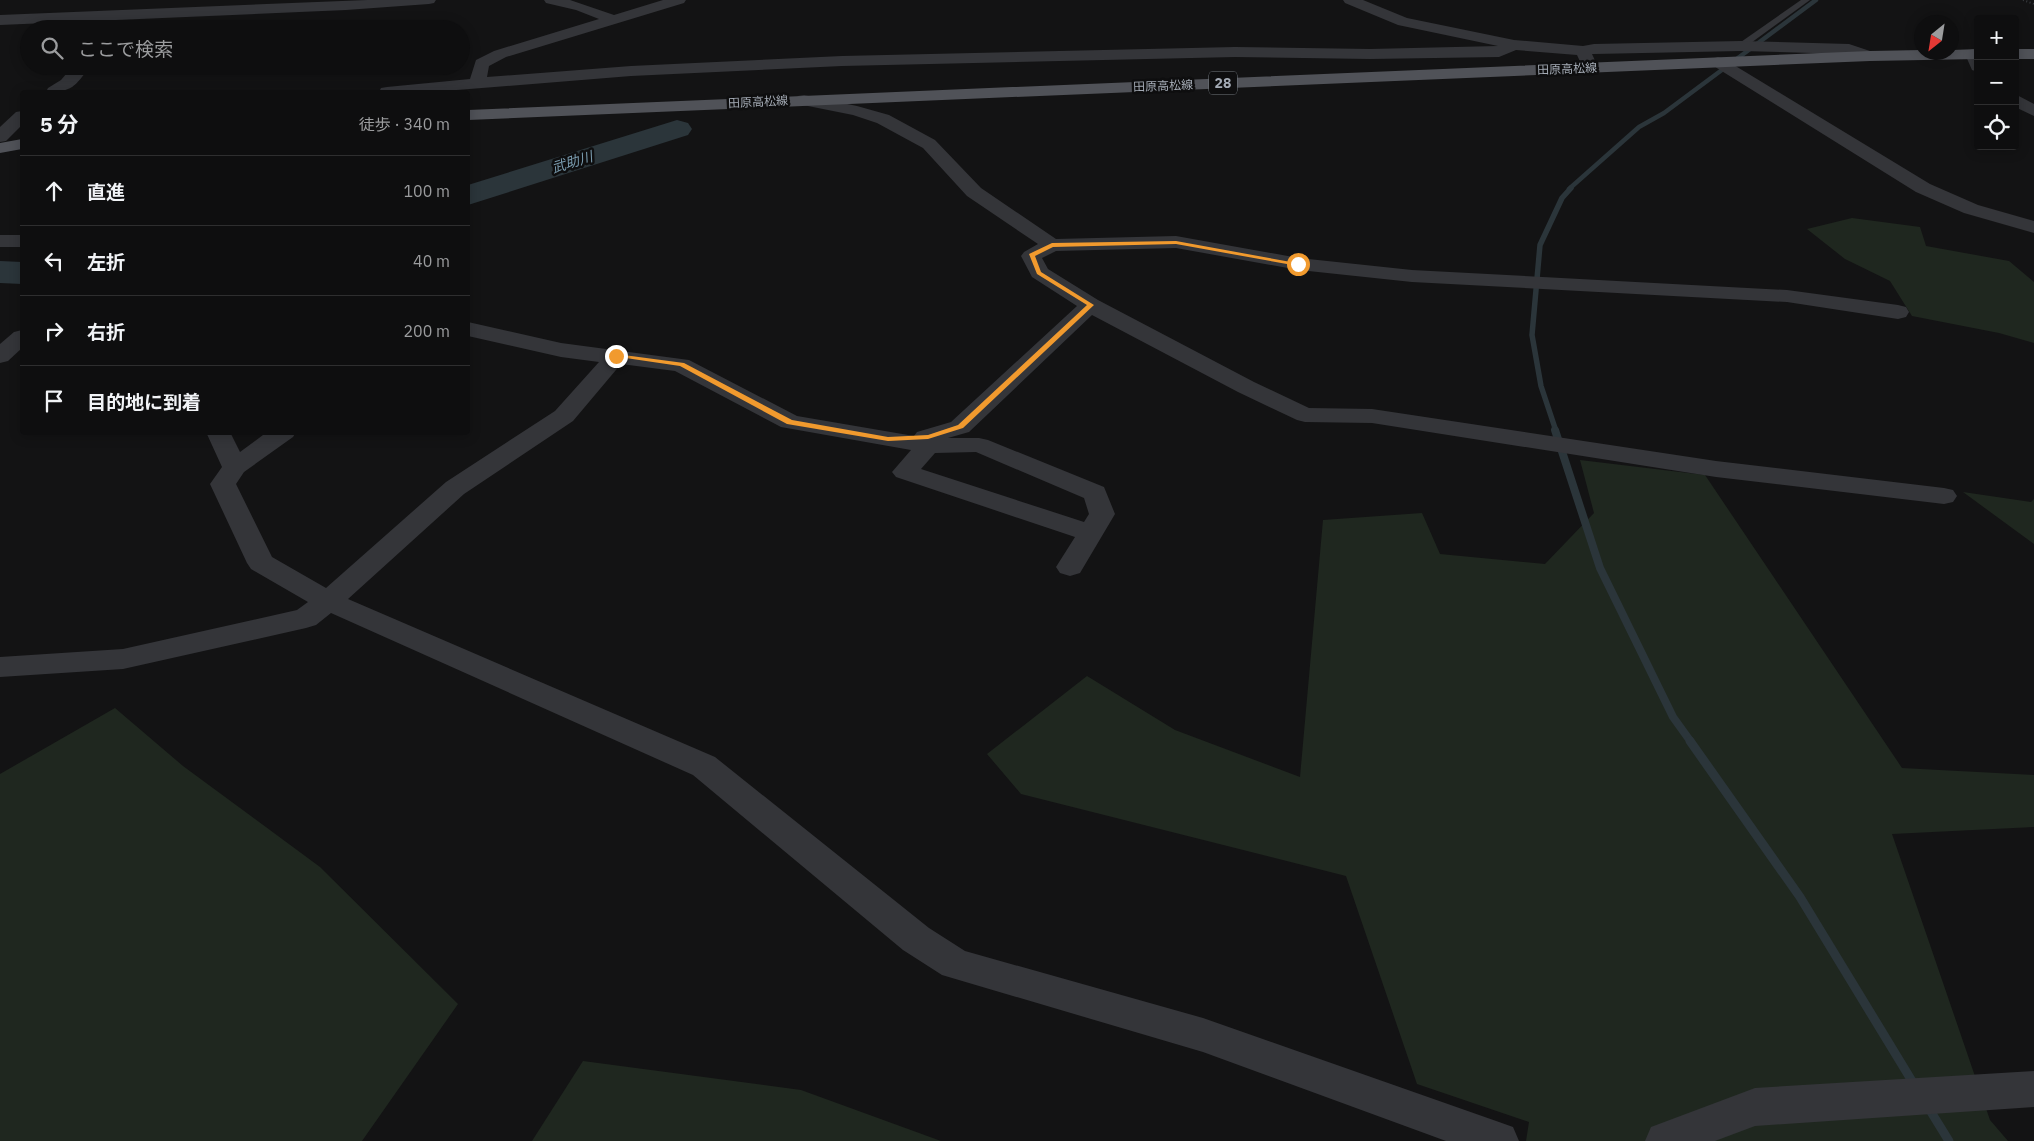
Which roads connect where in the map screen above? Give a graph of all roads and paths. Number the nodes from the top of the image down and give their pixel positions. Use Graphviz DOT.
graph roads {
  1 [pos="429,0"];
  2 [pos="551,0"];
  3 [pos="679,0"];
  4 [pos="1350,0"];
  5 [pos="1806,0"];
  6 [pos="2023,0"];
  7 [pos="2034,4"];
  8 [pos="22,5"];
  9 [pos="20,20"];
  10 [pos="23,20"];
  11 [pos="614,20"];
  12 [pos="0,21"];
  13 [pos="20,29"];
  14 [pos="1514,45"];
  15 [pos="1741,46"];
  16 [pos="1583,52"];
  17 [pos="2019,54"];
  18 [pos="2034,54"];
  19 [pos="1870,56"];
  20 [pos="1974,58"];
  21 [pos="1718,62"];
  22 [pos="1591,68"];
  23 [pos="74,75"];
  24 [pos="477,82"];
  25 [pos="57,90"];
  26 [pos="405,90"];
  27 [pos="804,100"];
  28 [pos="2019,102"];
  29 [pos="2034,112"];
  30 [pos="470,115"];
  31 [pos="20,118"];
  32 [pos="20,135"];
  33 [pos="0,137"];
  34 [pos="20,144"];
  35 [pos="0,148"];
  36 [pos="2034,227"];
  37 [pos="13,241"];
  38 [pos="1052,245"];
  39 [pos="0,255"];
  40 [pos="1090,305"];
  41 [pos="1898,312"];
  42 [pos="470,329"];
  43 [pos="0,335"];
  44 [pos="20,337"];
  45 [pos="20,339"];
  46 [pos="0,356"];
  47 [pos="616,356"];
  48 [pos="219,435"];
  49 [pos="280,435"];
  50 [pos="888,439"];
  51 [pos="928,446"];
  52 [pos="235,467"];
  53 [pos="1944,496"];
  54 [pos="1090,534"];
  55 [pos="1070,567"];
  56 [pos="328,601"];
  57 [pos="0,667"];
  58 [pos="2034,1089"];
  59 [pos="1499,1141"];
  60 [pos="1665,1141"];
  1 -- 10 [label="street"];
  2 -- 11 [label="street"];
  3 -- 11 [label="street"];
  4 -- 14 [label="street"];
  5 -- 15 [label="lane"];
  6 -- 7 [label="path"];
  8 -- 12 [label="street"];
  9 -- 12 [label="street"];
  11 -- 24 [label="street"];
  12 -- 13 [label="street"];
  14 -- 16 [label="street"];
  14 -- 24 [label="street"];
  15 -- 16 [label="street"];
  15 -- 19 [label="street"];
  16 -- 22 [label="street"];
  17 -- 18 [label="main road"];
  19 -- 20 [label="main road, 田原高松線 / 28"];
  19 -- 21 [label="main road, 田原高松線 / 28"];
  21 -- 22 [label="main road, 田原高松線 / 28"];
  21 -- 36 [label="street"];
  22 -- 27 [label="main road, 田原高松線 / 28"];
  23 -- 25 [label="street"];
  24 -- 26 [label="street"];
  27 -- 30 [label="main road, 田原高松線 / 28"];
  27 -- 38 [label="street"];
  28 -- 29 [label="street"];
  31 -- 33 [label="street"];
  32 -- 33 [label="street"];
  34 -- 35 [label="main road"];
  37 -- 39 [label="street"];
  38 -- 40 [label="street"];
  38 -- 41 [label="street"];
  40 -- 50 [label="street"];
  40 -- 53 [label="street"];
  42 -- 47 [label="street"];
  43 -- 44 [label="street"];
  45 -- 46 [label="street"];
  47 -- 50 [label="street"];
  47 -- 56 [label="street"];
  48 -- 52 [label="street"];
  49 -- 52 [label="street"];
  50 -- 51 [label="street"];
  51 -- 54 [label="street"];
  51 -- 54 [label="street"];
  52 -- 56 [label="street"];
  54 -- 55 [label="street"];
  56 -- 57 [label="street"];
  56 -- 59 [label="street"];
  58 -- 60 [label="street"];
}
